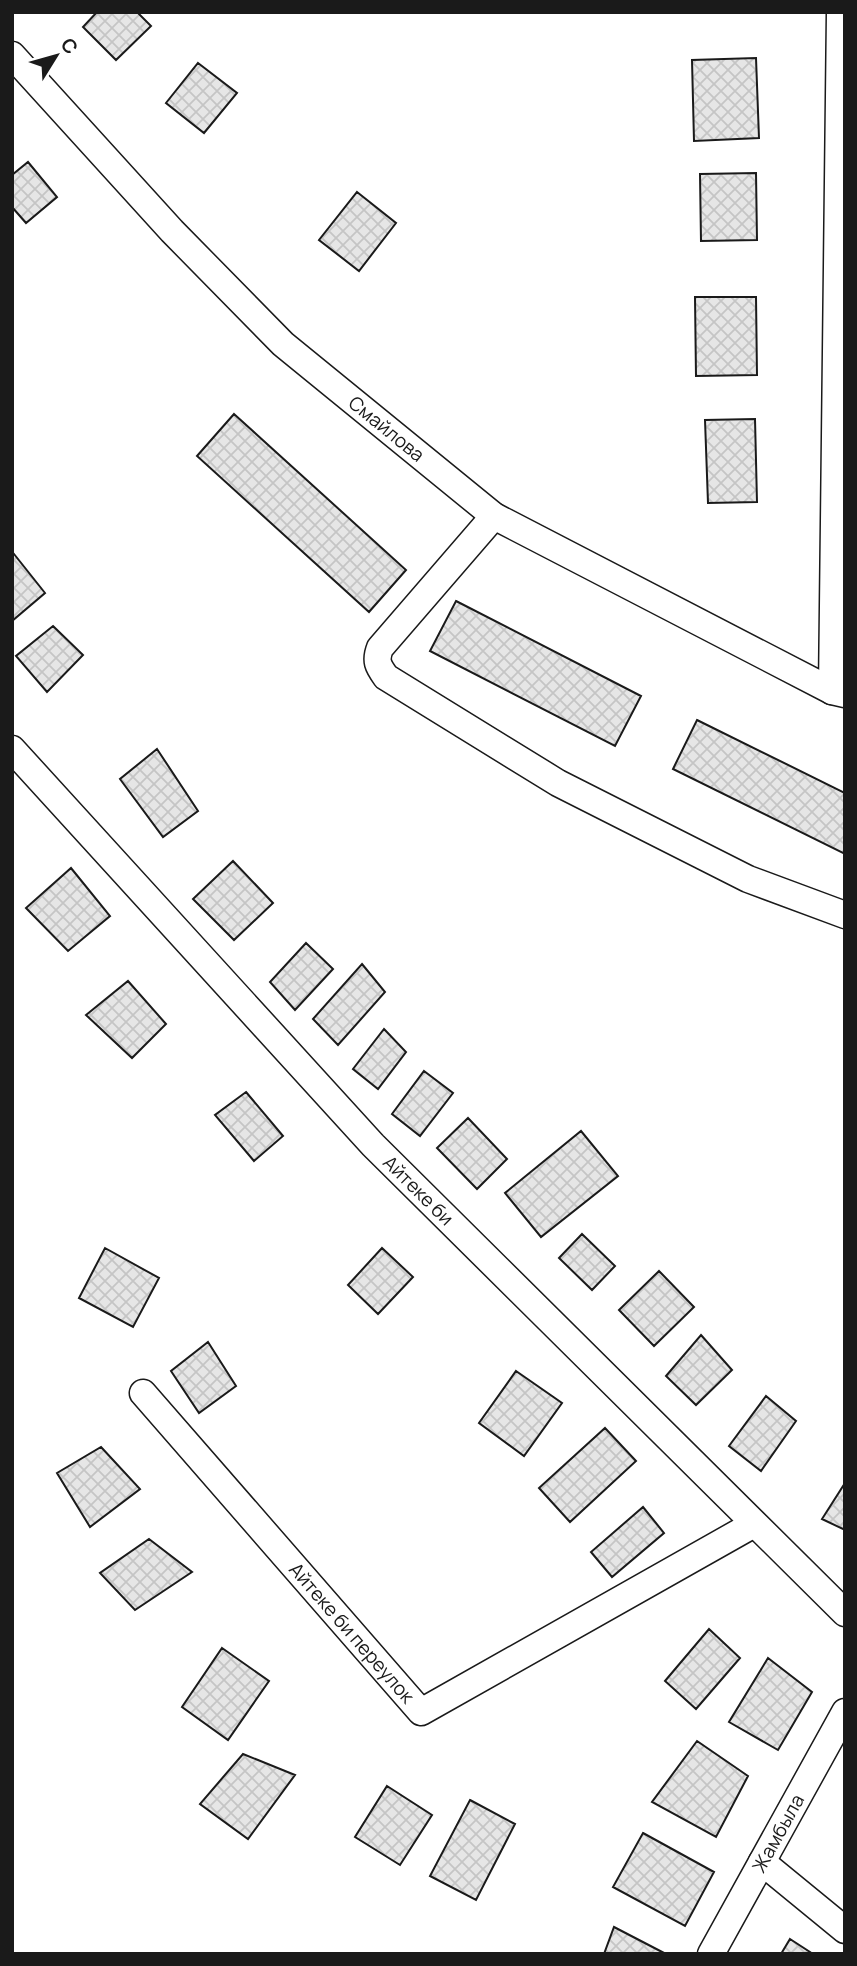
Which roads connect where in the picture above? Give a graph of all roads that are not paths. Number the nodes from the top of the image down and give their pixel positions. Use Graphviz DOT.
graph roads {
  1 [pos="840,12"];
  2 [pos="12,55"];
  3 [pos="494,516"];
  4 [pos="838,692"];
  5 [pos="12,749"];
  6 [pos="845,915"];
  7 [pos="143,1392"];
  8 [pos="754,1524"];
  9 [pos="845,1612"];
  10 [pos="845,1712"];
  11 [pos="762,1862"];
  12 [pos="845,1930"];
  13 [pos="711,1954"];
  1 -- 4 [label="street"];
  2 -- 3 [label="street, Смайлова"];
  3 -- 4 [label="street, Смайлова"];
  3 -- 6 [label="street"];
  5 -- 8 [label="street, Айтеке би"];
  7 -- 8 [label="street, Айтеке би переулок"];
  8 -- 9 [label="street, Айтеке би"];
  10 -- 11 [label="street, Жамбыла"];
  11 -- 12 [label="street"];
  11 -- 13 [label="street, Жамбыла"];
}
